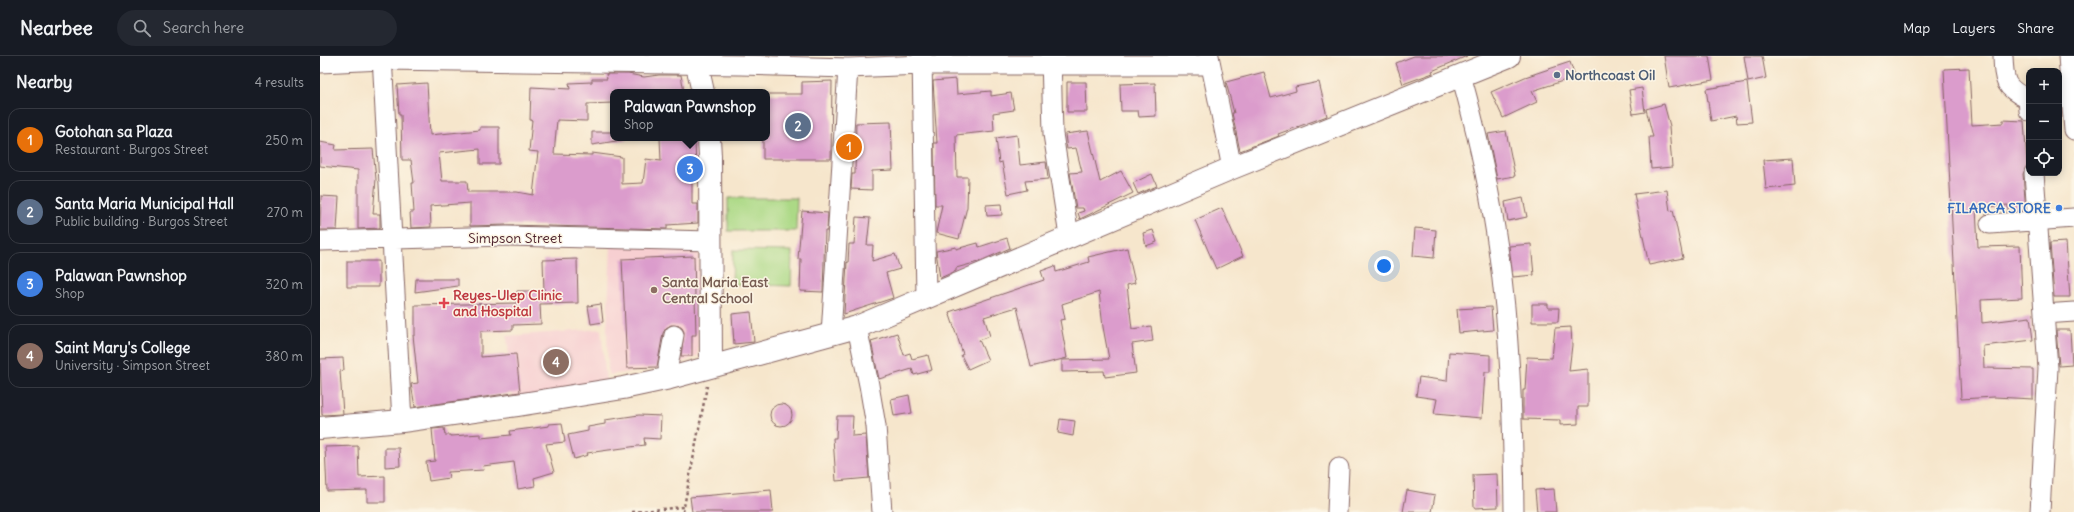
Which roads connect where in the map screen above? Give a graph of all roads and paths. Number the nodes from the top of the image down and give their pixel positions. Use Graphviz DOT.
graph roads {
  1 [pos="2003,56"];
  2 [pos="2068,56"];
  3 [pos="382,58"];
  4 [pos="1496,59"];
  5 [pos="739,60"];
  6 [pos="922,60"];
  7 [pos="1050,60"];
  8 [pos="1210,60"];
  9 [pos="695,61"];
  10 [pos="320,63"];
  11 [pos="848,68"];
  12 [pos="1460,75"];
  13 [pos="702,89"];
  14 [pos="2068,96"];
  15 [pos="2026,101"];
  16 [pos="2074,130"];
  17 [pos="709,141"];
  18 [pos="1232,168"];
  19 [pos="2034,176"];
  20 [pos="2074,218"];
  21 [pos="2037,221"];
  22 [pos="1990,224"];
  23 [pos="1069,236"];
  24 [pos="392,239"];
  25 [pos="320,241"];
  26 [pos="711,241"];
  27 [pos="926,297"];
  28 [pos="2074,312"];
  29 [pos="2044,314"];
  30 [pos="856,327"];
  31 [pos="831,334"];
  32 [pos="674,335"];
  33 [pos="711,366"];
  34 [pos="670,378"];
  35 [pos="402,421"];
  36 [pos="320,428"];
  37 [pos="1339,468"];
  38 [pos="683,507"];
  39 [pos="632,512"];
  40 [pos="683,512"];
  41 [pos="882,512"];
  42 [pos="1337,512"];
  43 [pos="1514,512"];
  44 [pos="2040,512"];
  1 -- 15 [label="street"];
  2 -- 14 [label="street"];
  3 -- 9 [label="street"];
  3 -- 10 [label="street"];
  3 -- 24 [label="street"];
  4 -- 12 [label="main road"];
  5 -- 9 [label="street"];
  5 -- 11 [label="street"];
  6 -- 7 [label="street"];
  6 -- 11 [label="street"];
  6 -- 27 [label="street"];
  7 -- 8 [label="street"];
  7 -- 23 [label="street"];
  8 -- 18 [label="street"];
  9 -- 13 [label="main road"];
  11 -- 31 [label="street"];
  12 -- 18 [label="main road"];
  12 -- 43 [label="street"];
  14 -- 16 [label="street"];
  17 -- 26 [label="main road"];
  18 -- 23 [label="main road"];
  19 -- 21 [label="street"];
  20 -- 21 [label="street"];
  21 -- 22 [label="street"];
  21 -- 29 [label="street"];
  23 -- 27 [label="main road"];
  24 -- 25 [label="street, Simpson Street"];
  24 -- 26 [label="street, Simpson Street"];
  24 -- 35 [label="street"];
  26 -- 33 [label="main road"];
  27 -- 30 [label="main road"];
  28 -- 29 [label="street"];
  29 -- 44 [label="street"];
  30 -- 31 [label="main road"];
  30 -- 41 [label="street"];
  31 -- 33 [label="main road"];
  32 -- 34 [label="street"];
  33 -- 34 [label="main road"];
  33 -- 38 [label="path"];
  34 -- 35 [label="main road"];
  35 -- 36 [label="main road"];
  37 -- 42 [label="street"];
  38 -- 39 [label="path"];
  38 -- 40 [label="path"];
}
